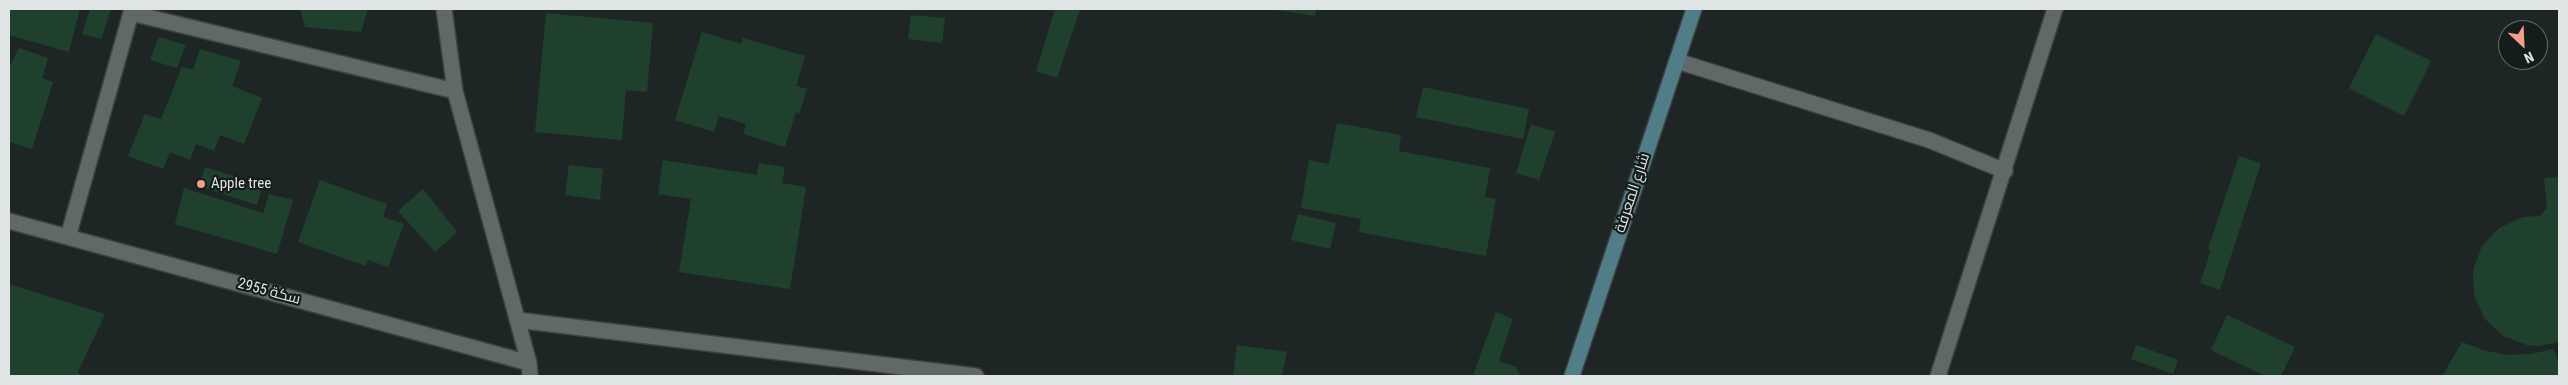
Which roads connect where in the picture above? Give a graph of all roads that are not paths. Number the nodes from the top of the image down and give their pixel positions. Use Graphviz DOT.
graph roads {
  1 [pos="444,9"];
  2 [pos="1694,9"];
  3 [pos="2055,9"];
  4 [pos="131,11"];
  5 [pos="1676,61"];
  6 [pos="455,91"];
  7 [pos="2006,170"];
  8 [pos="9,221"];
  9 [pos="68,237"];
  10 [pos="517,320"];
  11 [pos="530,370"];
  12 [pos="940,374"];
  13 [pos="976,376"];
  14 [pos="1572,376"];
  15 [pos="1938,376"];
  1 -- 6 [label="street, سكة 2955"];
  2 -- 5 [label="street, شارع المعرفة"];
  3 -- 7 [label="street"];
  4 -- 6 [label="street"];
  4 -- 9 [label="street"];
  5 -- 7 [label="street"];
  5 -- 14 [label="street, شارع المعرفة"];
  6 -- 10 [label="street, سكة 2955"];
  7 -- 15 [label="street"];
  8 -- 9 [label="street, سكة 2955"];
  9 -- 11 [label="street, سكة 2955"];
  10 -- 11 [label="street, سكة 2955"];
  10 -- 12 [label="street"];
  12 -- 13 [label="street"];
}
